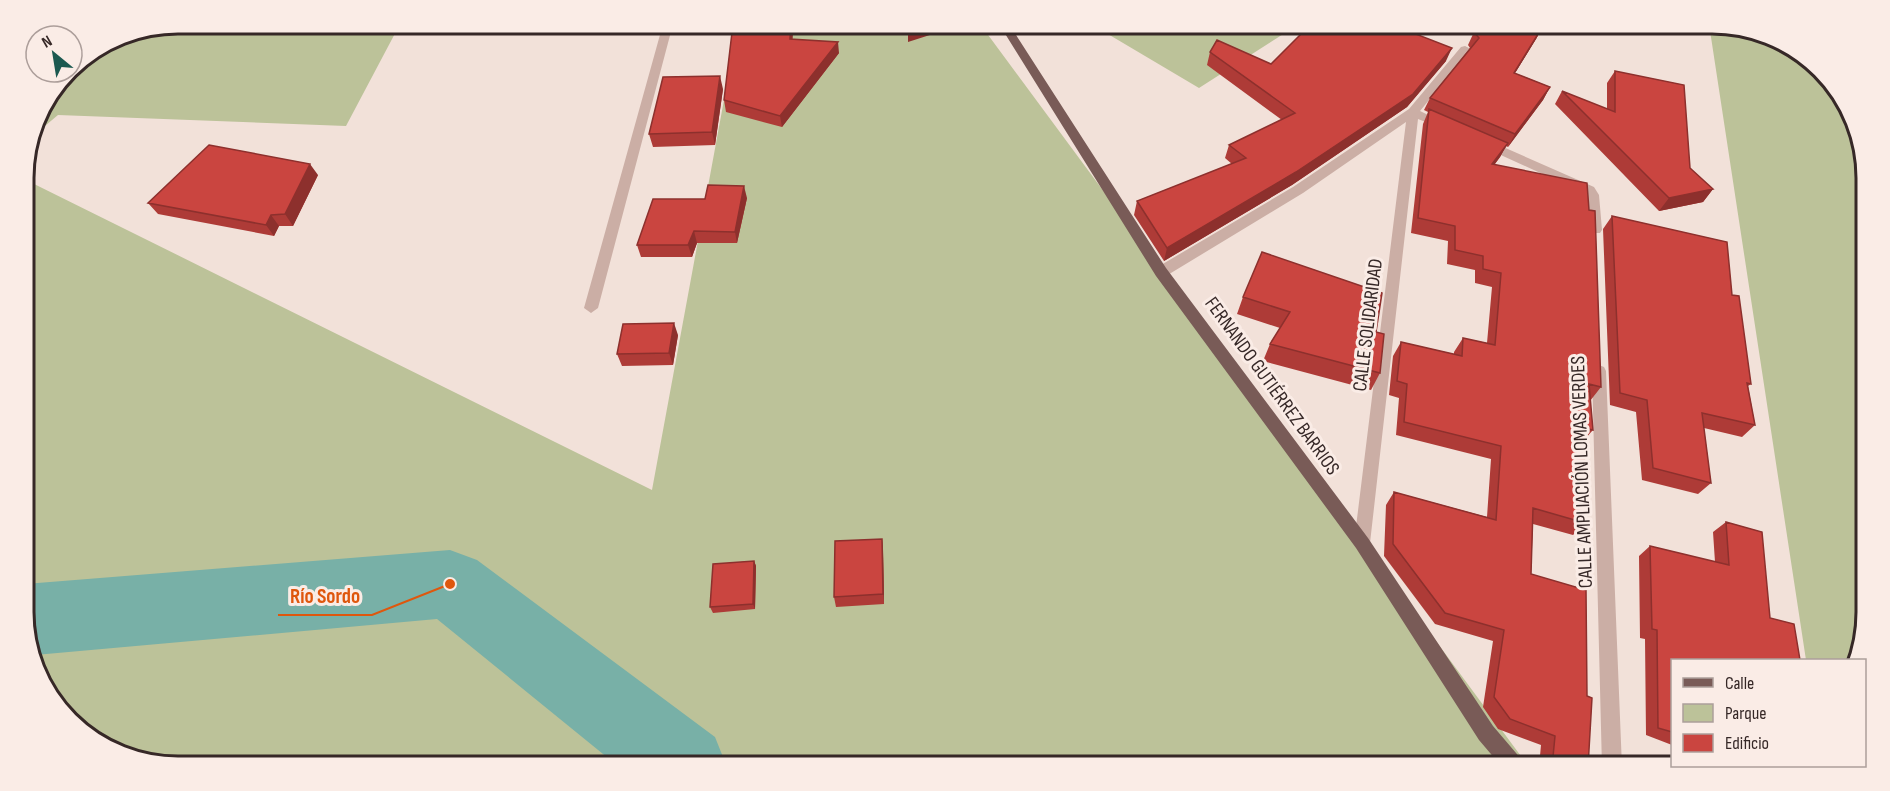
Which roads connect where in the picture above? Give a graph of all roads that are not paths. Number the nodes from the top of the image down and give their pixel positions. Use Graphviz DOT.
graph roads {
  1 [pos="665,34"];
  2 [pos="1010,34"];
  3 [pos="1465,49"];
  4 [pos="1413,112"];
  5 [pos="1455,130"];
  6 [pos="1476,140"];
  7 [pos="1595,243"];
  8 [pos="1161,272"];
  9 [pos="591,308"];
  10 [pos="1599,350"];
  11 [pos="1362,543"];
  12 [pos="1506,756"];
  13 [pos="1612,756"];
  1 -- 9 [label="street"];
  2 -- 8 [label="main road, FERNANDO GUTIÉRREZ BARRIOS"];
  3 -- 4 [label="street"];
  4 -- 5 [label="street"];
  4 -- 8 [label="street"];
  4 -- 11 [label="street, CALLE SOLIDARIDAD"];
  6 -- 7 [label="street"];
  8 -- 11 [label="main road, FERNANDO GUTIÉRREZ BARRIOS"];
  10 -- 13 [label="street, CALLE AMPLIACIÓN LOMAS VERDES"];
  11 -- 12 [label="main road, FERNANDO GUTIÉRREZ BARRIOS"];
}
